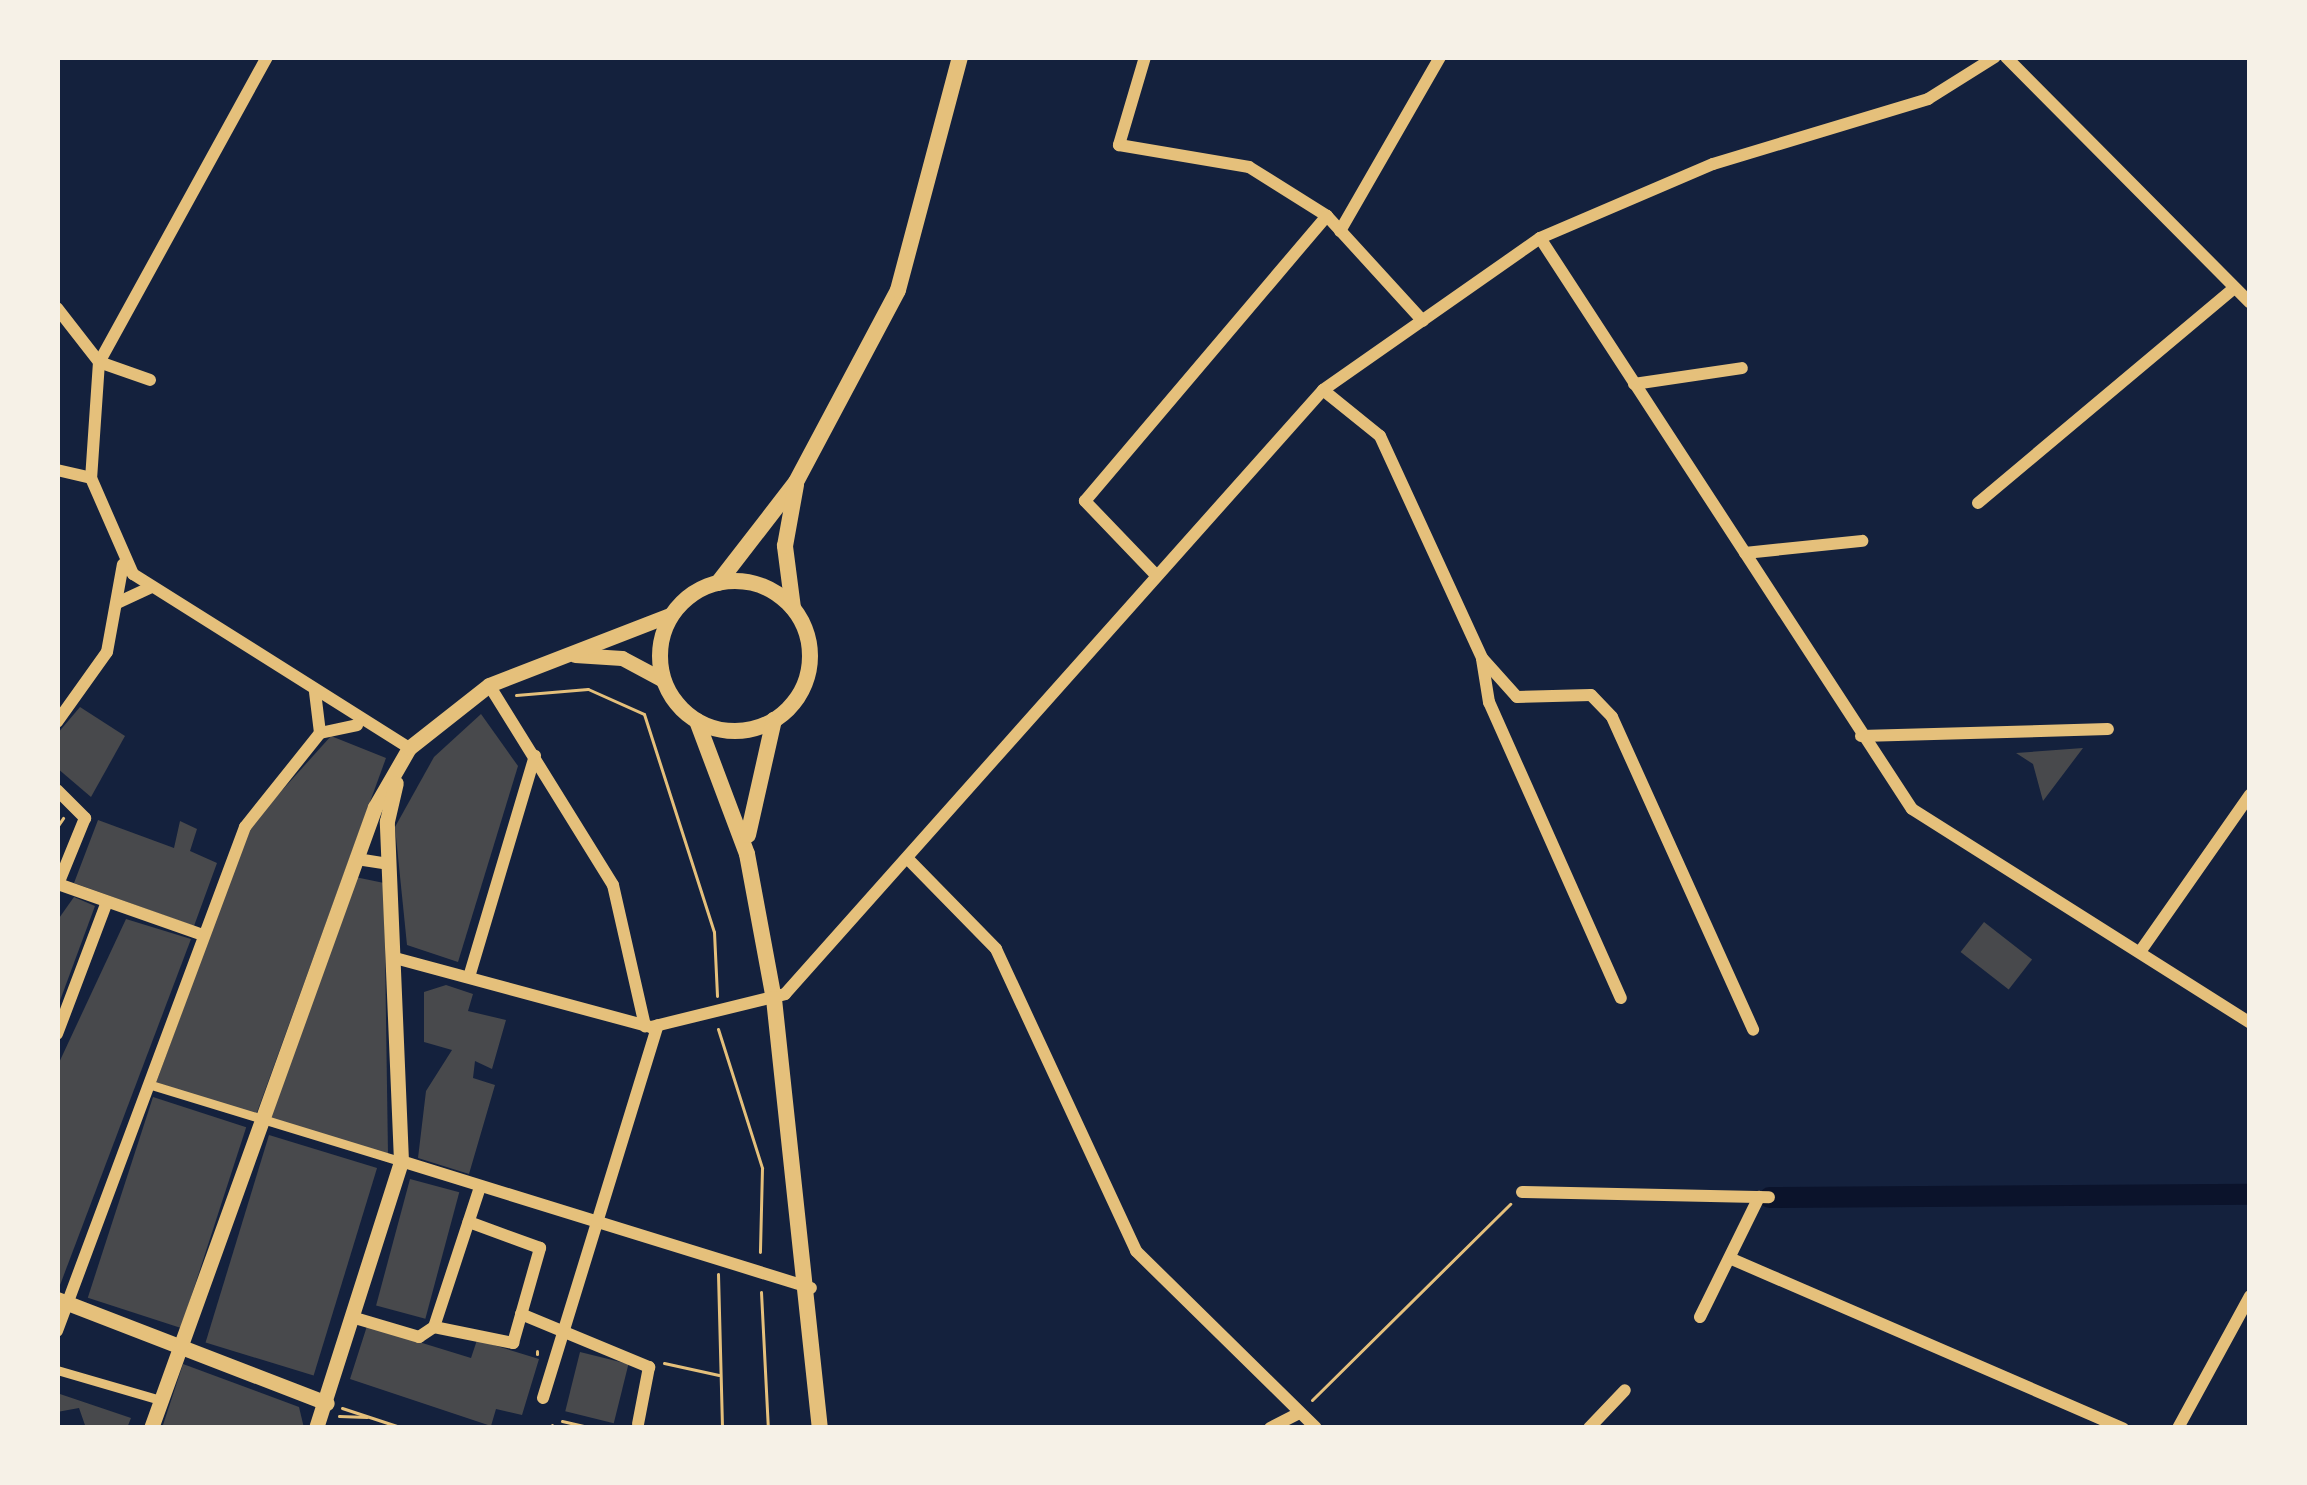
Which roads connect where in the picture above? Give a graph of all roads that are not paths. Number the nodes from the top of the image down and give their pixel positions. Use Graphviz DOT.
graph roads {
  1 [pos="267,57"];
  2 [pos="1144,57"];
  3 [pos="1441,57"];
  4 [pos="1995,57"];
  5 [pos="2006,57"];
  6 [pos="958,58"];
  7 [pos="1328,216"];
  8 [pos="1340,231"];
  9 [pos="1540,238"];
  10 [pos="2234,288"];
  11 [pos="2250,303"];
  12 [pos="57,308"];
  13 [pos="1423,321"];
  14 [pos="99,362"];
  15 [pos="1742,368"];
  16 [pos="150,380"];
  17 [pos="1634,384"];
  18 [pos="1323,390"];
  19 [pos="57,470"];
  20 [pos="91,478"];
  21 [pos="796,482"];
  22 [pos="1978,503"];
  23 [pos="1862,542"];
  24 [pos="1745,553"];
  25 [pos="124,564"];
  26 [pos="1154,573"];
  27 [pos="718,583"];
  28 [pos="151,587"];
  29 [pos="117,603"];
  30 [pos="793,609"];
  31 [pos="672,614"];
  32 [pos="566,655"];
  33 [pos="1482,658"];
  34 [pos="664,680"];
  35 [pos="489,685"];
  36 [pos="315,691"];
  37 [pos="773,720"];
  38 [pos="697,721"];
  39 [pos="57,722"];
  40 [pos="358,725"];
  41 [pos="2108,729"];
  42 [pos="320,734"];
  43 [pos="1861,736"];
  44 [pos="409,748"];
  45 [pos="535,755"];
  46 [pos="399,768"];
  47 [pos="57,790"];
  48 [pos="2250,795"];
  49 [pos="747,854"];
  50 [pos="357,859"];
  51 [pos="908,859"];
  52 [pos="390,864"];
  53 [pos="58,884"];
  54 [pos="107,902"];
  55 [pos="202,934"];
  56 [pos="2142,949"];
  57 [pos="395,958"];
  58 [pos="469,977"];
  59 [pos="1622,998"];
  60 [pos="773,999"];
  61 [pos="2250,1023"];
  62 [pos="652,1026"];
  63 [pos="1753,1030"];
  64 [pos="57,1034"];
  65 [pos="148,1084"];
  66 [pos="262,1120"];
  67 [pos="400,1161"];
  68 [pos="479,1190"];
  69 [pos="1522,1192"];
  70 [pos="469,1222"];
  71 [pos="597,1227"];
  72 [pos="1734,1260"];
  73 [pos="812,1288"];
  74 [pos="2250,1296"];
  75 [pos="62,1301"];
  76 [pos="521,1314"];
  77 [pos="355,1318"];
  78 [pos="1700,1318"];
  79 [pos="434,1327"];
  80 [pos="564,1329"];
  81 [pos="57,1331"];
  82 [pos="175,1353"];
  83 [pos="57,1370"];
  84 [pos="1625,1390"];
  85 [pos="543,1398"];
  86 [pos="160,1400"];
  87 [pos="334,1408"];
  88 [pos="1298,1414"];
  89 [pos="638,1424"];
  90 [pos="151,1428"];
  91 [pos="316,1428"];
  92 [pos="820,1428"];
  93 [pos="1270,1428"];
  94 [pos="1316,1428"];
  95 [pos="1588,1428"];
  96 [pos="2123,1428"];
  97 [pos="2178,1428"];
  1 -- 14 [label="street"];
  2 -- 7 [label="street"];
  3 -- 8 [label="street"];
  4 -- 9 [label="street"];
  5 -- 10 [label="street"];
  6 -- 21 [label="main road"];
  7 -- 8 [label="street"];
  7 -- 26 [label="street"];
  8 -- 13 [label="street"];
  9 -- 13 [label="street"];
  9 -- 17 [label="street"];
  10 -- 11 [label="street"];
  10 -- 22 [label="street"];
  12 -- 14 [label="street"];
  13 -- 18 [label="street"];
  14 -- 16 [label="street"];
  14 -- 20 [label="street"];
  15 -- 17 [label="street"];
  17 -- 24 [label="street"];
  18 -- 26 [label="street"];
  18 -- 33 [label="street"];
  19 -- 20 [label="street"];
  20 -- 25 [label="street"];
  21 -- 27 [label="main road"];
  21 -- 30 [label="main road"];
  23 -- 24 [label="street"];
  24 -- 43 [label="street"];
  25 -- 28 [label="street"];
  25 -- 29 [label="street"];
  26 -- 51 [label="street"];
  27 -- 30 [label="main road"];
  27 -- 31 [label="main road"];
  28 -- 29 [label="street"];
  28 -- 36 [label="street"];
  29 -- 39 [label="street"];
  30 -- 37 [label="main road"];
  31 -- 32 [label="street"];
  31 -- 34 [label="main road"];
  32 -- 34 [label="street"];
  32 -- 35 [label="street"];
  33 -- 59 [label="street"];
  33 -- 63 [label="street"];
  34 -- 38 [label="main road"];
  35 -- 44 [label="street"];
  35 -- 45 [label="street"];
  36 -- 40 [label="street"];
  36 -- 42 [label="street"];
  37 -- 38 [label="main road"];
  37 -- 49 [label="main road"];
  38 -- 49 [label="main road"];
  40 -- 42 [label="street"];
  40 -- 44 [label="street"];
  41 -- 43 [label="street"];
  42 -- 55 [label="street"];
  43 -- 56 [label="street"];
  44 -- 46 [label="street"];
  45 -- 58 [label="street"];
  45 -- 62 [label="street"];
  46 -- 50 [label="street"];
  46 -- 52 [label="street"];
  47 -- 53 [label="street"];
  48 -- 56 [label="street"];
  49 -- 60 [label="main road"];
  50 -- 52 [label="street"];
  50 -- 66 [label="street"];
  51 -- 60 [label="street"];
  51 -- 88 [label="street"];
  52 -- 57 [label="street"];
  53 -- 54 [label="street"];
  54 -- 55 [label="street"];
  54 -- 64 [label="street"];
  55 -- 65 [label="street"];
  56 -- 61 [label="street"];
  57 -- 58 [label="street"];
  57 -- 67 [label="street"];
  58 -- 62 [label="street"];
  60 -- 62 [label="street"];
  60 -- 73 [label="main road"];
  62 -- 71 [label="street"];
  65 -- 66 [label="street"];
  65 -- 75 [label="street"];
  66 -- 67 [label="street"];
  66 -- 82 [label="street"];
  67 -- 68 [label="street"];
  67 -- 77 [label="street"];
  68 -- 70 [label="street"];
  68 -- 71 [label="street"];
  69 -- 72 [label="street"];
  70 -- 76 [label="street"];
  70 -- 79 [label="street"];
  71 -- 73 [label="street"];
  71 -- 80 [label="street"];
  72 -- 78 [label="street"];
  72 -- 96 [label="street"];
  73 -- 92 [label="main road"];
  74 -- 97 [label="street"];
  75 -- 81 [label="street"];
  75 -- 82 [label="street"];
  76 -- 79 [label="street"];
  76 -- 80 [label="street"];
  77 -- 79 [label="street"];
  77 -- 87 [label="street"];
  80 -- 85 [label="street"];
  80 -- 89 [label="street"];
  82 -- 86 [label="street"];
  82 -- 87 [label="street"];
  83 -- 86 [label="street"];
  84 -- 95 [label="street"];
  86 -- 90 [label="street"];
  87 -- 91 [label="street"];
  88 -- 93 [label="street"];
  88 -- 94 [label="street"];
}
